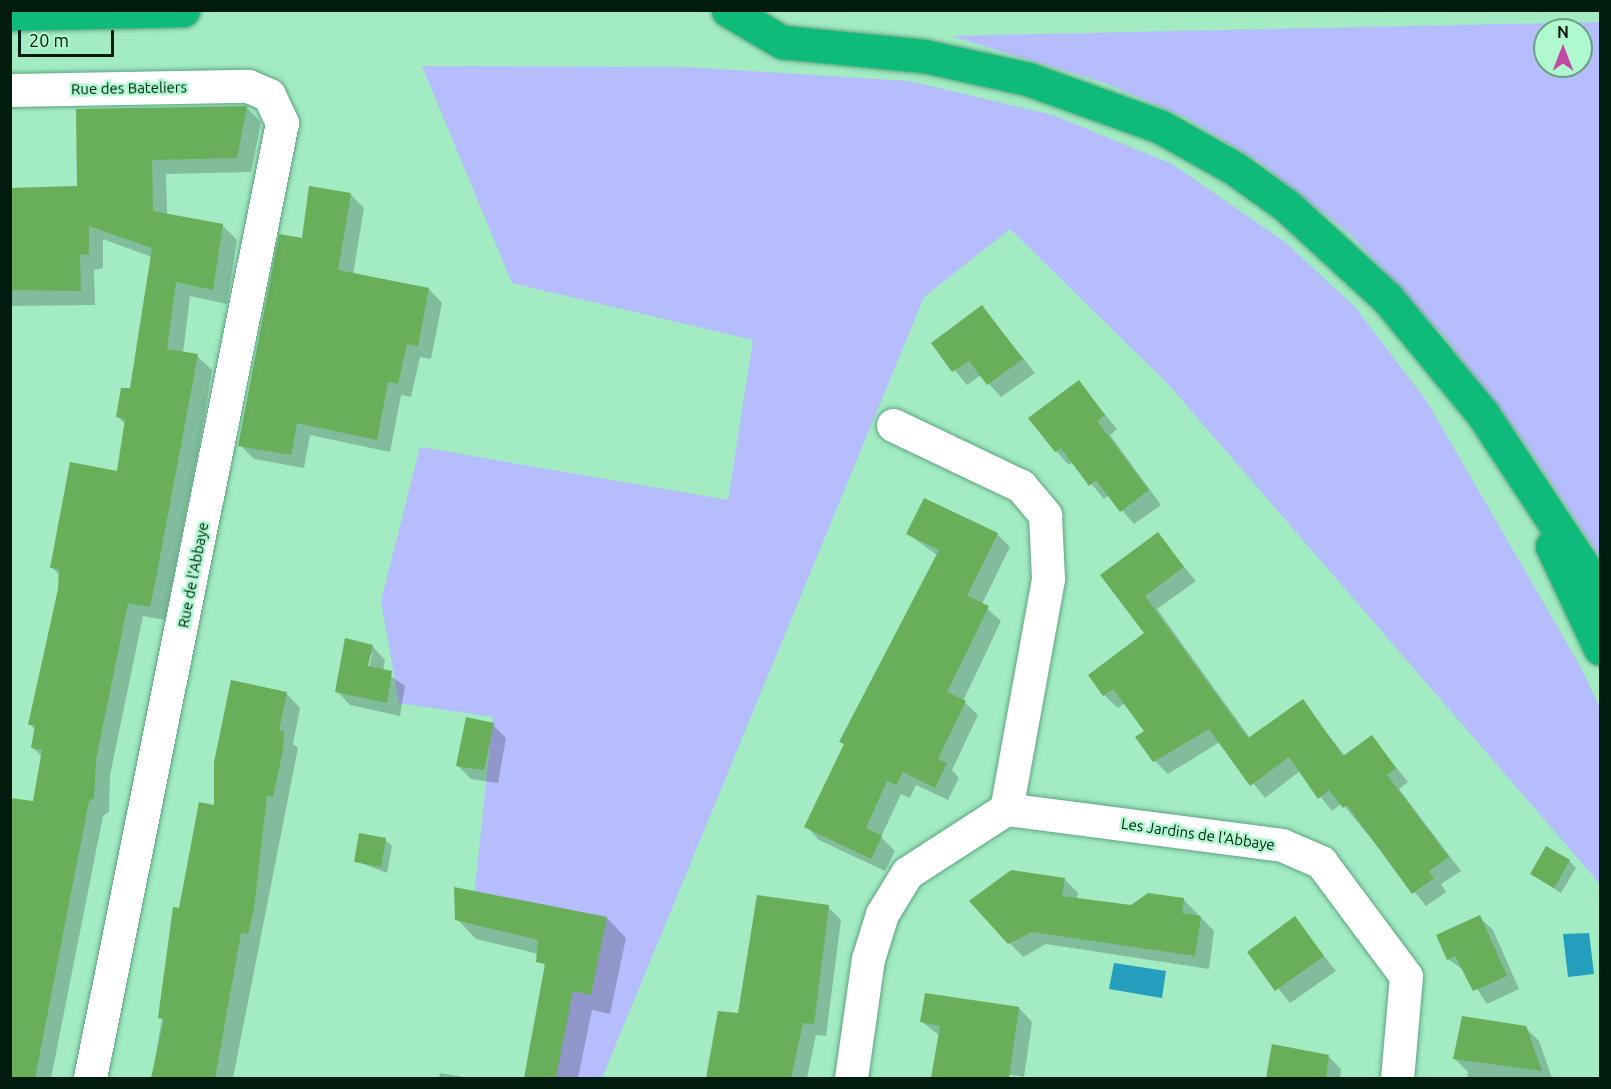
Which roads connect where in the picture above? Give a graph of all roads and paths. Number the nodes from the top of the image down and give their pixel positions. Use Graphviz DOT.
graph roads {
  1 [pos="183,10"];
  2 [pos="728,10"];
  3 [pos="10,14"];
  4 [pos="248,86"];
  5 [pos="10,90"];
  6 [pos="893,425"];
  7 [pos="1512,456"];
  8 [pos="1600,592"];
  9 [pos="1600,648"];
  10 [pos="1006,809"];
  11 [pos="90,1078"];
  12 [pos="851,1078"];
  13 [pos="1397,1078"];
  1 -- 3 [label="highway"];
  2 -- 7 [label="highway"];
  4 -- 5 [label="street, Rue des Bateliers"];
  4 -- 11 [label="street, Rue de l'Abbaye"];
  6 -- 10 [label="street"];
  7 -- 8 [label="highway"];
  7 -- 9 [label="highway"];
  10 -- 12 [label="street"];
  10 -- 13 [label="street, Les Jardins de l'Abbaye"];
}
